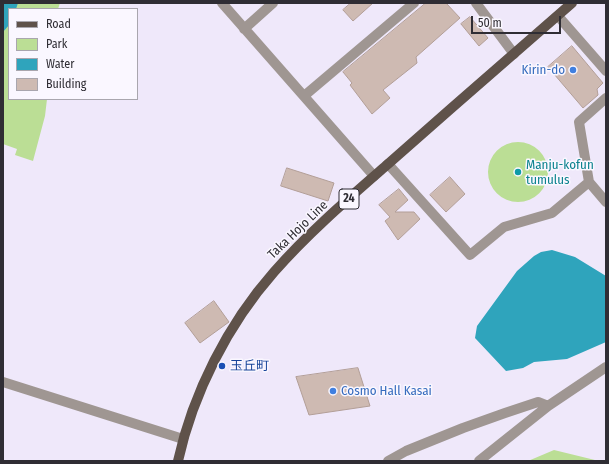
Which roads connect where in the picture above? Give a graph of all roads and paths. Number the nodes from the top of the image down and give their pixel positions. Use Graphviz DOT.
graph roads {
  1 [pos="222,3"];
  2 [pos="273,3"];
  3 [pos="414,3"];
  4 [pos="476,3"];
  5 [pos="572,3"];
  6 [pos="558,16"];
  7 [pos="244,29"];
  8 [pos="514,54"];
  9 [pos="606,71"];
  10 [pos="304,96"];
  11 [pos="606,98"];
  12 [pos="388,164"];
  13 [pos="374,176"];
  14 [pos="588,182"];
  15 [pos="606,202"];
  16 [pos="606,367"];
  17 [pos="3,382"];
  18 [pos="548,406"];
  19 [pos="183,439"];
  20 [pos="178,461"];
  21 [pos="388,461"];
  22 [pos="479,461"];
  1 -- 7 [label="street"];
  2 -- 7 [label="street"];
  3 -- 10 [label="street"];
  4 -- 8 [label="street"];
  5 -- 6 [label="main road, Taka Hojo Line / 24"];
  6 -- 8 [label="main road, Taka Hojo Line / 24"];
  6 -- 9 [label="street"];
  7 -- 10 [label="street"];
  8 -- 12 [label="main road, Taka Hojo Line / 24"];
  10 -- 13 [label="street"];
  11 -- 14 [label="street"];
  12 -- 13 [label="main road, Taka Hojo Line / 24"];
  12 -- 14 [label="street"];
  13 -- 19 [label="main road, Taka Hojo Line / 24"];
  14 -- 15 [label="street"];
  16 -- 18 [label="street"];
  17 -- 19 [label="street"];
  18 -- 21 [label="street"];
  18 -- 22 [label="street"];
  19 -- 20 [label="main road, Taka Hojo Line / 24"];
}
